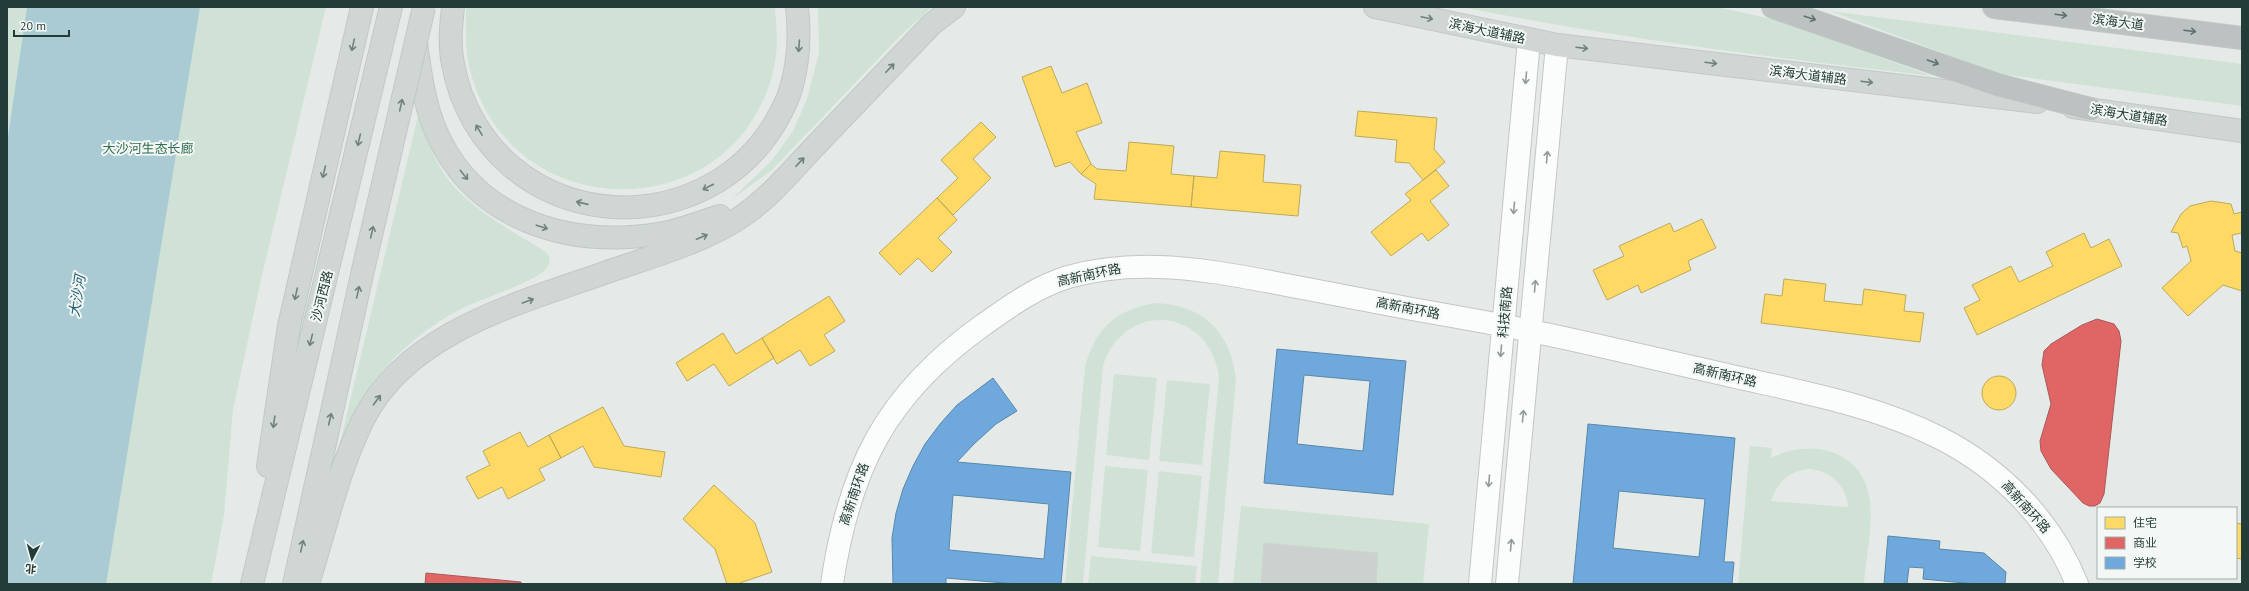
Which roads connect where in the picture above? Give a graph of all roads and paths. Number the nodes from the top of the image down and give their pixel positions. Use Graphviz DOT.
graph roads {
  1 [pos="362,7"];
  2 [pos="390,7"];
  3 [pos="415,7"];
  4 [pos="424,7"];
  5 [pos="453,7"];
  6 [pos="797,7"];
  7 [pos="954,7"];
  8 [pos="1375,7"];
  9 [pos="1773,7"];
  10 [pos="1994,7"];
  11 [pos="2242,38"];
  12 [pos="1529,40"];
  13 [pos="1557,45"];
  14 [pos="2091,109"];
  15 [pos="2186,123"];
  16 [pos="2242,131"];
  17 [pos="2242,138"];
  18 [pos="663,242"];
  19 [pos="1503,326"];
  20 [pos="1531,331"];
  21 [pos="343,473"];
  22 [pos="254,578"];
  23 [pos="294,584"];
  24 [pos="308,584"];
  25 [pos="322,584"];
  26 [pos="832,584"];
  27 [pos="1480,584"];
  28 [pos="1507,584"];
  29 [pos="2077,584"];
  1 -- 22 [label="main road, one-way"];
  2 -- 22 [label="main road, 沙河西路, one-way"];
  3 -- 18 [label="main road, one-way"];
  23 -- 4 [label="main road, one-way, bridge"];
  6 -- 5 [label="main road, one-way"];
  18 -- 7 [label="main road, one-way"];
  8 -- 12 [label="main road, 滨海大道辅路, one-way"];
  9 -- 14 [label="highway, one-way"];
  10 -- 11 [label="highway, 滨海大道, one-way"];
  12 -- 13 [label="main road, 滨海大道辅路"];
  12 -- 19 [label="street, 科技南路, one-way"];
  13 -- 14 [label="main road, 滨海大道辅路, one-way"];
  20 -- 13 [label="street, one-way"];
  14 -- 15 [label="main road, 滨海大道辅路"];
  15 -- 16 [label="main road, 滨海大道辅路"];
  15 -- 17 [label="main road"];
  21 -- 18 [label="main road, one-way"];
  19 -- 20 [label="street, 高新南环路"];
  19 -- 26 [label="street, 高新南环路"];
  19 -- 27 [label="street, 科技南路, one-way"];
  28 -- 20 [label="street, one-way"];
  20 -- 29 [label="street, 高新南环路"];
  21 -- 24 [label="main road"];
  21 -- 25 [label="main road"];
}
